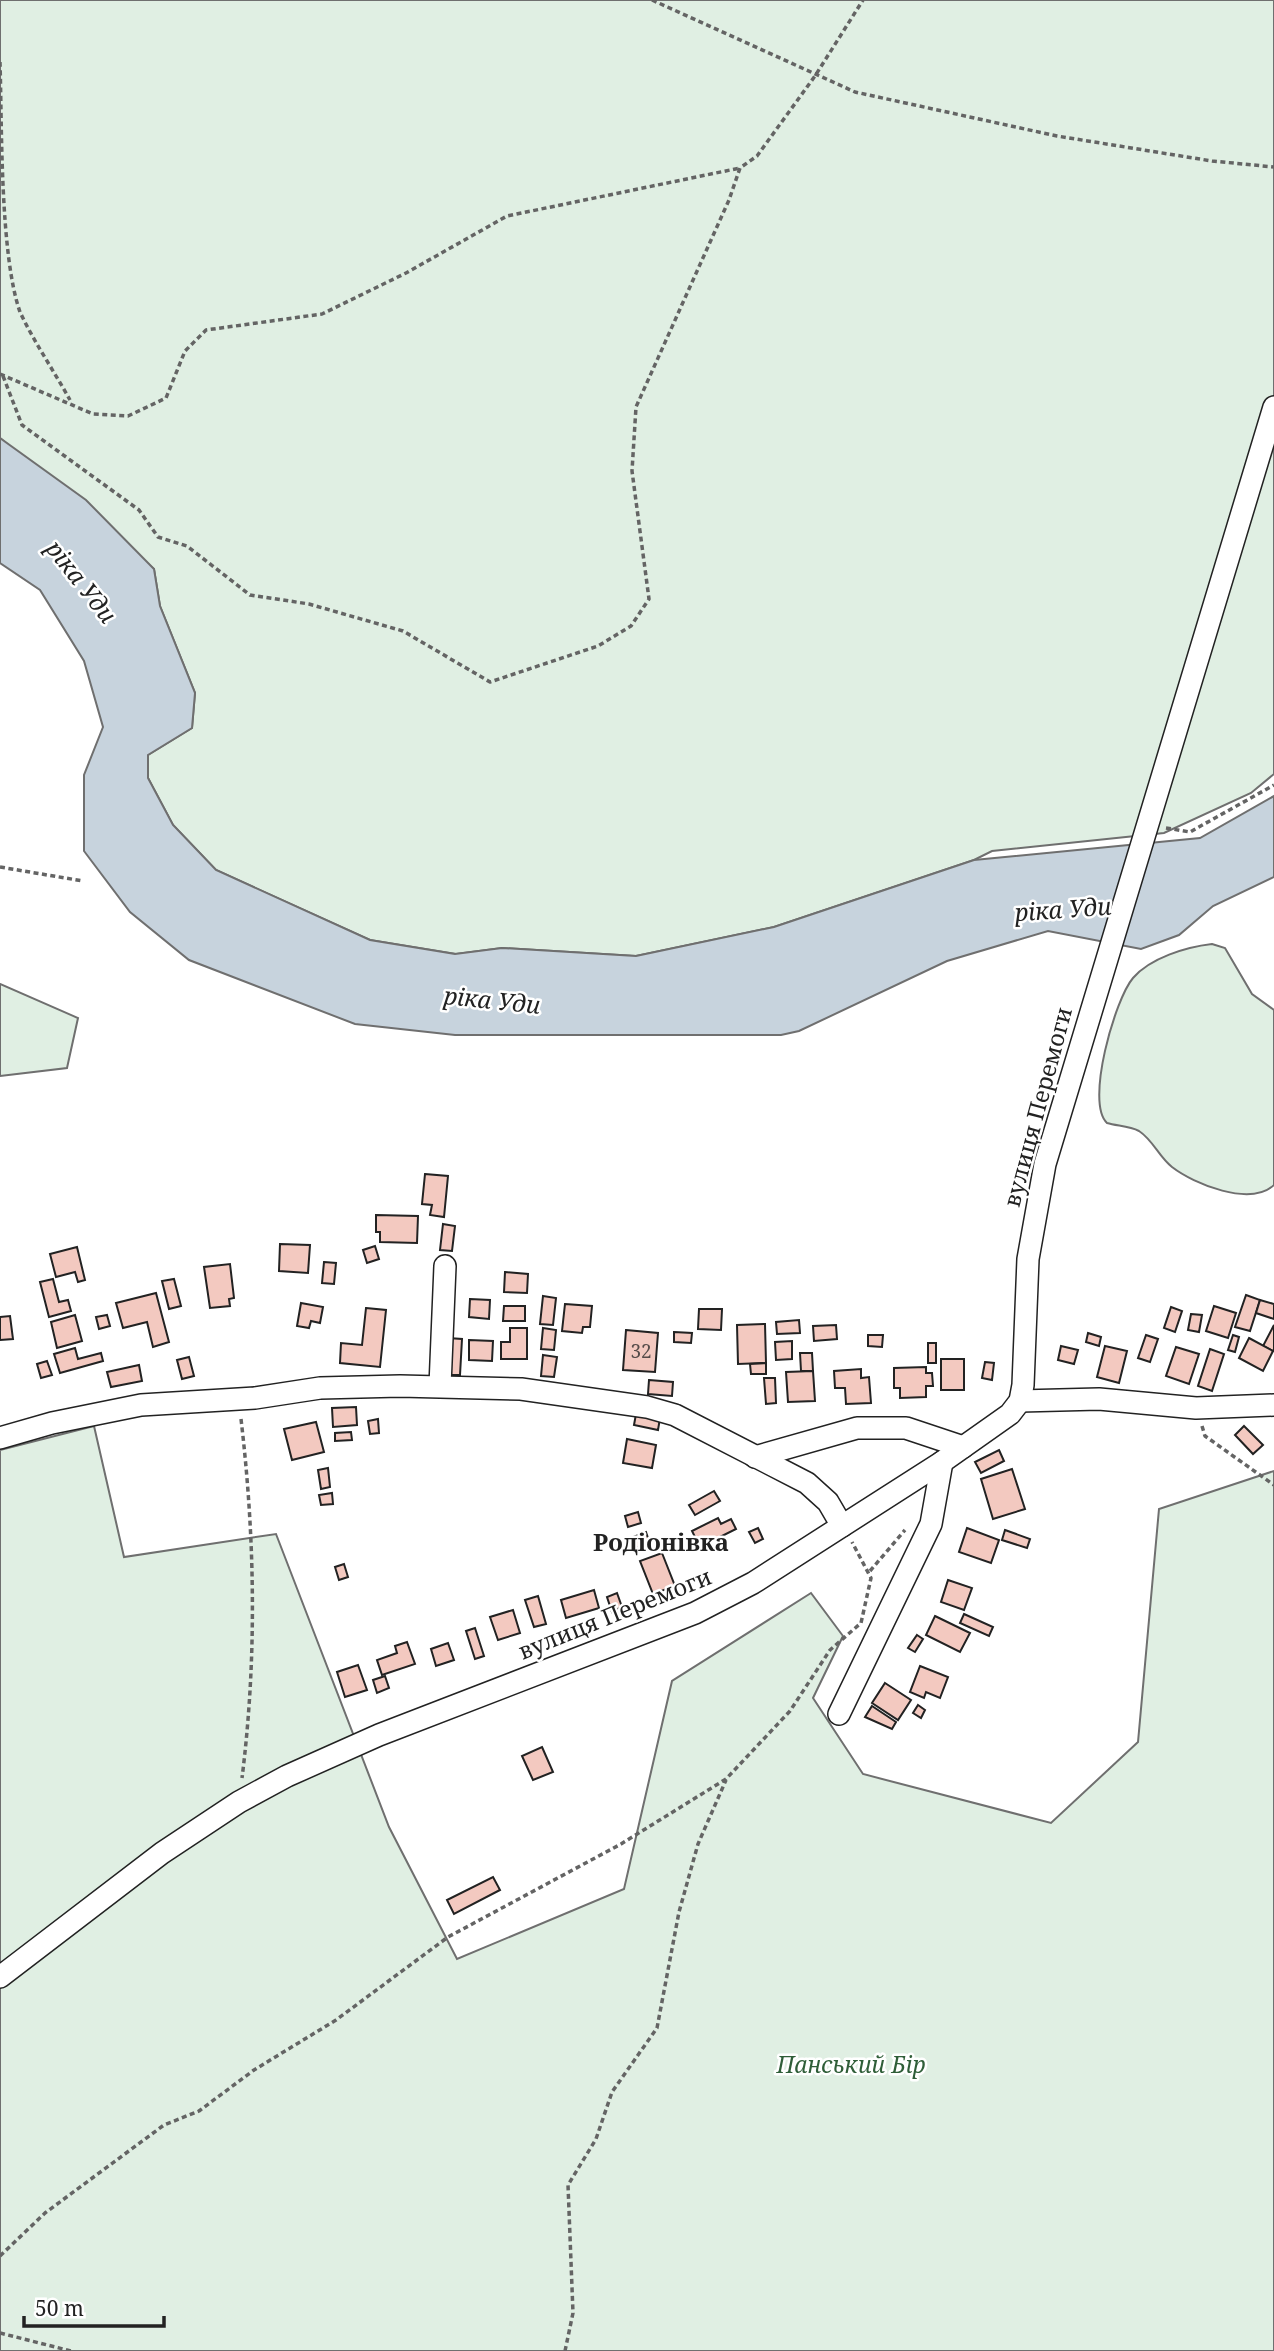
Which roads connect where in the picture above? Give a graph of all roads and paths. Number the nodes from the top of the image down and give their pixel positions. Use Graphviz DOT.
graph roads {
  1 [pos="652,0"];
  2 [pos="863,0"];
  3 [pos="0,62"];
  4 [pos="815,76"];
  5 [pos="1274,167"];
  6 [pos="740,168"];
  7 [pos="2,375"];
  8 [pos="72,402"];
  9 [pos="1274,407"];
  10 [pos="1274,785"];
  11 [pos="1146,827"];
  12 [pos="0,867"];
  13 [pos="83,881"];
  14 [pos="445,1266"];
  15 [pos="440,1386"];
  16 [pos="239,1399"];
  17 [pos="1020,1401"];
  18 [pos="1274,1405"];
  19 [pos="1196,1408"];
  20 [pos="0,1438"];
  21 [pos="963,1447"];
  22 [pos="755,1457"];
  23 [pos="942,1462"];
  24 [pos="1274,1485"];
  25 [pos="842,1526"];
  26 [pos="839,1714"];
  27 [pos="726,1779"];
  28 [pos="239,1802"];
  29 [pos="0,1978"];
  30 [pos="0,2256"];
  31 [pos="0,2333"];
  32 [pos="71,2351"];
  33 [pos="565,2351"];
  1 -- 4 [label="path"];
  2 -- 4 [label="path"];
  3 -- 8 [label="path"];
  4 -- 5 [label="path"];
  4 -- 6 [label="path"];
  6 -- 7 [label="path"];
  6 -- 8 [label="path"];
  7 -- 8 [label="path"];
  9 -- 11 [label="street, вулиця Перемоги"];
  10 -- 11 [label="path"];
  11 -- 17 [label="street, вулиця Перемоги"];
  12 -- 13 [label="path"];
  14 -- 15 [label="street"];
  15 -- 16 [label="street"];
  15 -- 22 [label="street"];
  16 -- 20 [label="street"];
  16 -- 28 [label="path"];
  17 -- 19 [label="street"];
  17 -- 21 [label="street, вулиця Перемоги"];
  18 -- 19 [label="street"];
  19 -- 24 [label="path"];
  21 -- 22 [label="street"];
  21 -- 23 [label="street, вулиця Перемоги"];
  22 -- 25 [label="street"];
  23 -- 25 [label="street, вулиця Перемоги"];
  23 -- 26 [label="street"];
  25 -- 27 [label="path"];
  25 -- 28 [label="street, вулиця Перемоги"];
  27 -- 30 [label="path"];
  27 -- 33 [label="path"];
  28 -- 29 [label="street, вулиця Перемоги"];
  31 -- 32 [label="path"];
}
